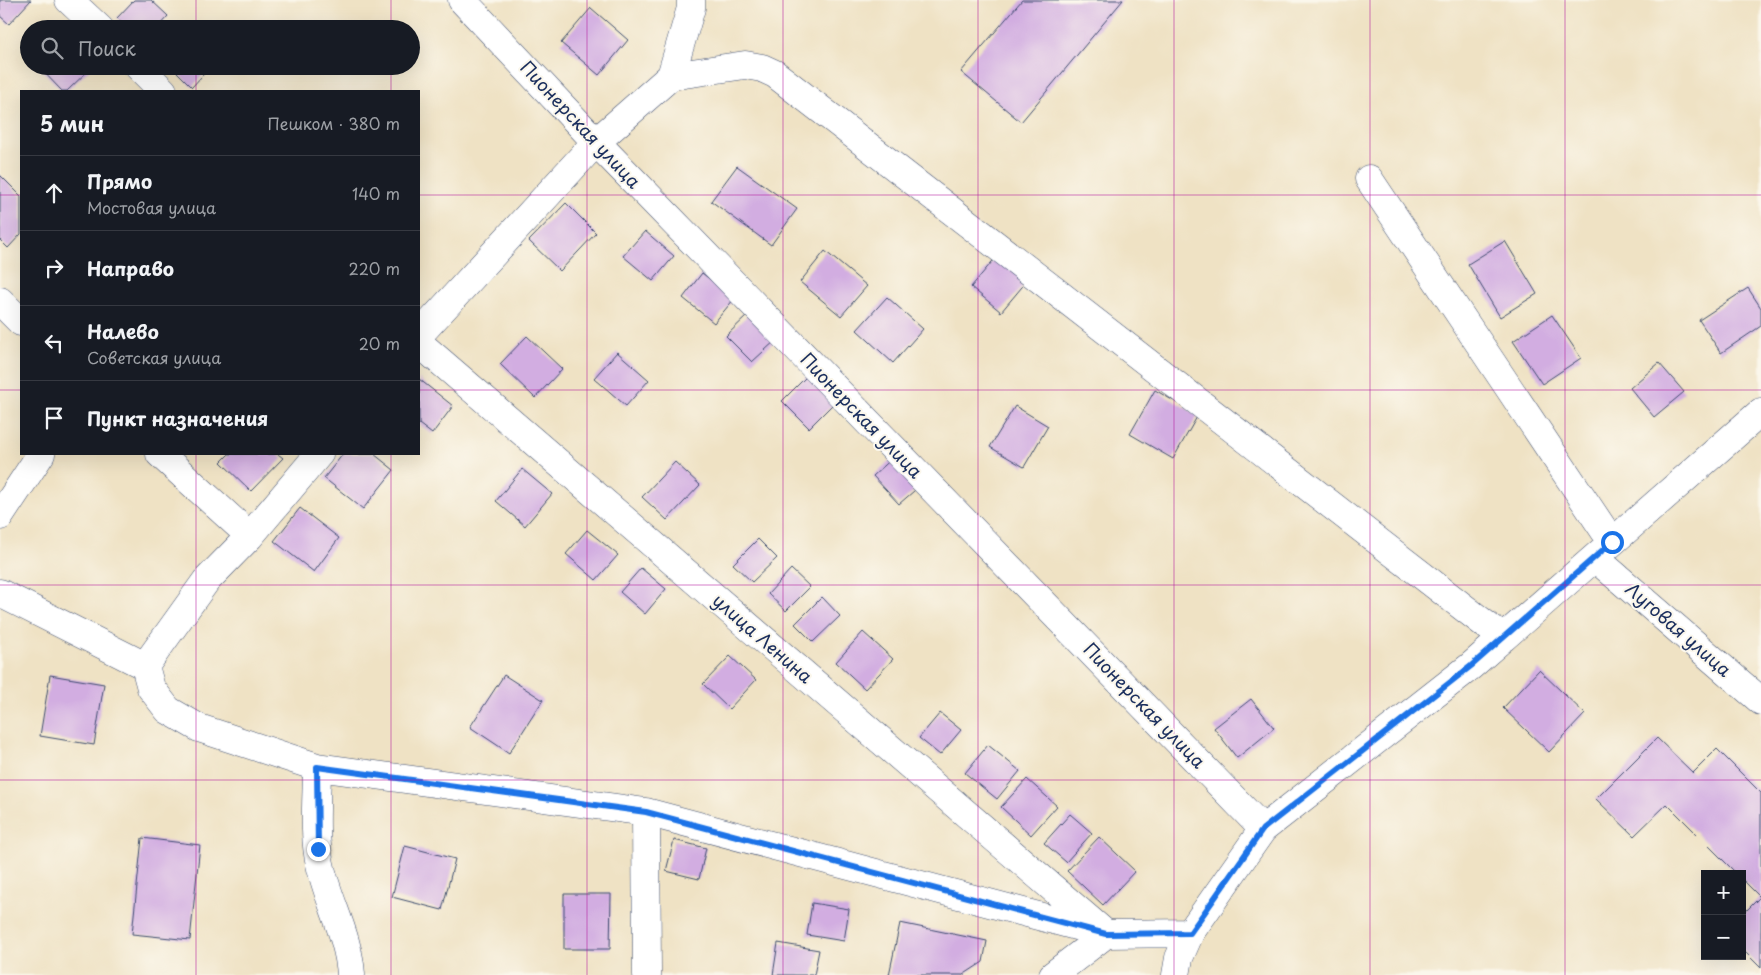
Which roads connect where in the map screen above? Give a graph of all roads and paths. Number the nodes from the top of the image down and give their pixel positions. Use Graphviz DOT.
graph roads {
  1 [pos="69,0"];
  2 [pos="462,0"];
  3 [pos="691,0"];
  4 [pos="90,20"];
  5 [pos="147,75"];
  6 [pos="672,76"];
  7 [pos="162,90"];
  8 [pos="596,142"];
  9 [pos="1369,179"];
  10 [pos="0,301"];
  11 [pos="20,321"];
  12 [pos="420,334"];
  13 [pos="420,344"];
  14 [pos="1761,412"];
  15 [pos="40,455"];
  16 [pos="161,455"];
  17 [pos="318,455"];
  18 [pos="0,516"];
  19 [pos="250,536"];
  20 [pos="1603,550"];
  21 [pos="0,593"];
  22 [pos="1503,638"];
  23 [pos="145,666"];
  24 [pos="1761,701"];
  25 [pos="317,767"];
  26 [pos="646,812"];
  27 [pos="1263,829"];
  28 [pos="1190,933"];
  29 [pos="1106,934"];
  30 [pos="350,975"];
  31 [pos="647,975"];
  32 [pos="1053,975"];
  33 [pos="1176,975"];
  1 -- 4 [label="street"];
  2 -- 8 [label="street, Пионерская улица"];
  3 -- 6 [label="street"];
  5 -- 7 [label="street"];
  6 -- 8 [label="street"];
  6 -- 22 [label="street"];
  8 -- 12 [label="street"];
  8 -- 27 [label="street, Пионерская улица"];
  9 -- 20 [label="street, Луговая улица"];
  10 -- 11 [label="street"];
  13 -- 29 [label="street, улица Ленина"];
  14 -- 20 [label="street"];
  15 -- 18 [label="street"];
  16 -- 19 [label="street"];
  17 -- 19 [label="street"];
  19 -- 23 [label="street"];
  20 -- 22 [label="street"];
  20 -- 24 [label="street, Луговая улица"];
  21 -- 23 [label="street"];
  22 -- 27 [label="street"];
  23 -- 25 [label="street"];
  25 -- 26 [label="street"];
  25 -- 30 [label="street"];
  26 -- 29 [label="street"];
  26 -- 31 [label="street"];
  27 -- 28 [label="street"];
  28 -- 29 [label="street"];
  28 -- 33 [label="street"];
  29 -- 32 [label="street"];
}
